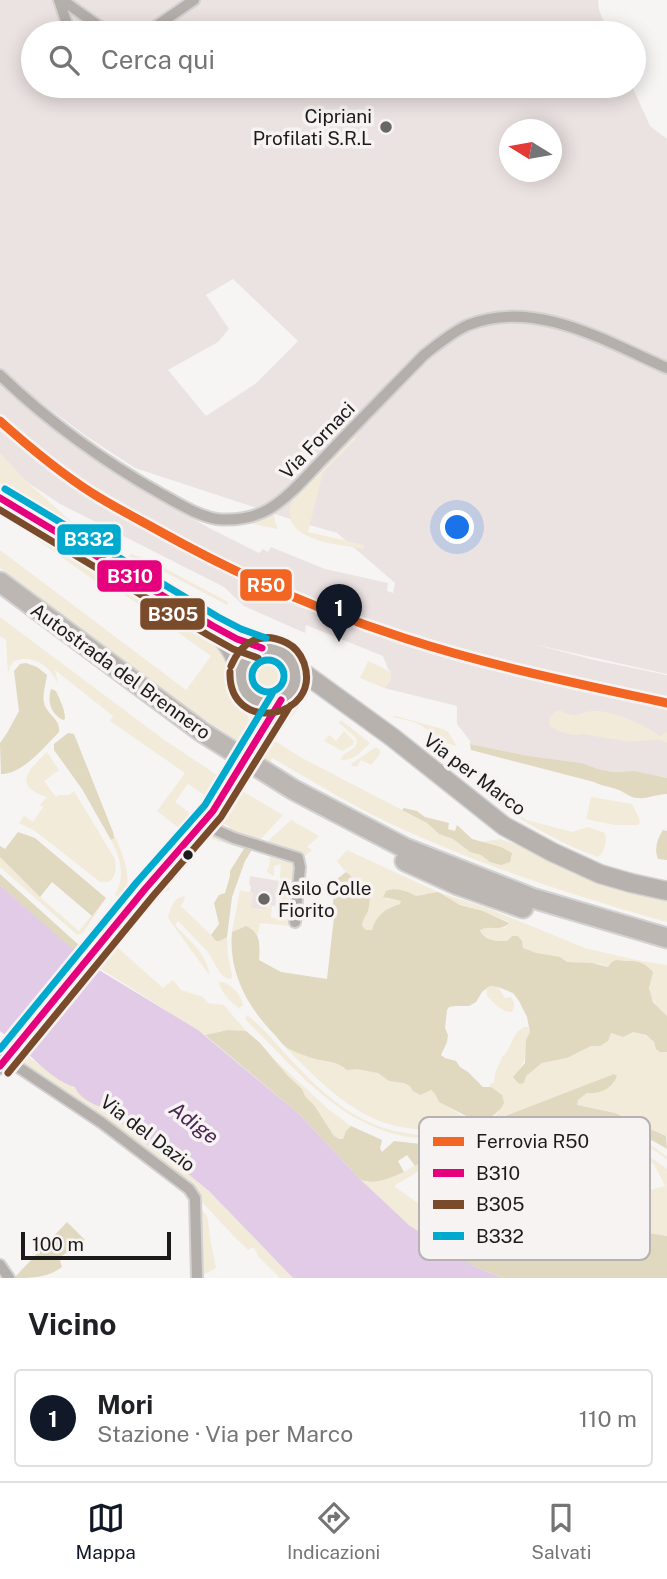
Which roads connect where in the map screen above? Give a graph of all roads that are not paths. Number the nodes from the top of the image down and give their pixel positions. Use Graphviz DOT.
graph roads {
  1 [pos="61,0"];
  2 [pos="194,0"];
  3 [pos="66,21"];
  4 [pos="92,21"];
  5 [pos="163,21"];
  6 [pos="667,368"];
  7 [pos="0,375"];
  8 [pos="0,498"];
  9 [pos="0,582"];
  10 [pos="0,598"];
  11 [pos="213,626"];
  12 [pos="262,648"];
  13 [pos="294,666"];
  14 [pos="240,671"];
  15 [pos="251,698"];
  16 [pos="282,699"];
  17 [pos="344,702"];
  18 [pos="261,731"];
  19 [pos="202,824"];
  20 [pos="667,891"];
  21 [pos="295,922"];
  22 [pos="667,938"];
  23 [pos="667,950"];
  24 [pos="6,1060"];
  25 [pos="0,1265"];
  26 [pos="9,1278"];
  27 [pos="197,1278"];
  1 -- 3 [label="street"];
  1 -- 4 [label="street"];
  2 -- 5 [label="street"];
  6 -- 7 [label="street, Via Fornaci"];
  8 -- 11 [label="main road"];
  9 -- 22 [label="highway, Autostrada del Brennero"];
  10 -- 23 [label="highway, Autostrada del Brennero"];
  11 -- 12 [label="main road"];
  11 -- 14 [label="main road"];
  12 -- 13 [label="main road"];
  12 -- 14 [label="main road"];
  13 -- 16 [label="main road"];
  13 -- 17 [label="main road, Via per Marco"];
  14 -- 15 [label="main road"];
  15 -- 16 [label="main road"];
  15 -- 18 [label="main road"];
  16 -- 17 [label="main road, Via per Marco"];
  16 -- 18 [label="main road"];
  17 -- 20 [label="main road, Via per Marco"];
  18 -- 19 [label="main road, bridge"];
  19 -- 21 [label="street"];
  19 -- 24 [label="main road"];
  24 -- 27 [label="street, Via del Dazio"];
  25 -- 26 [label="street"];
}
